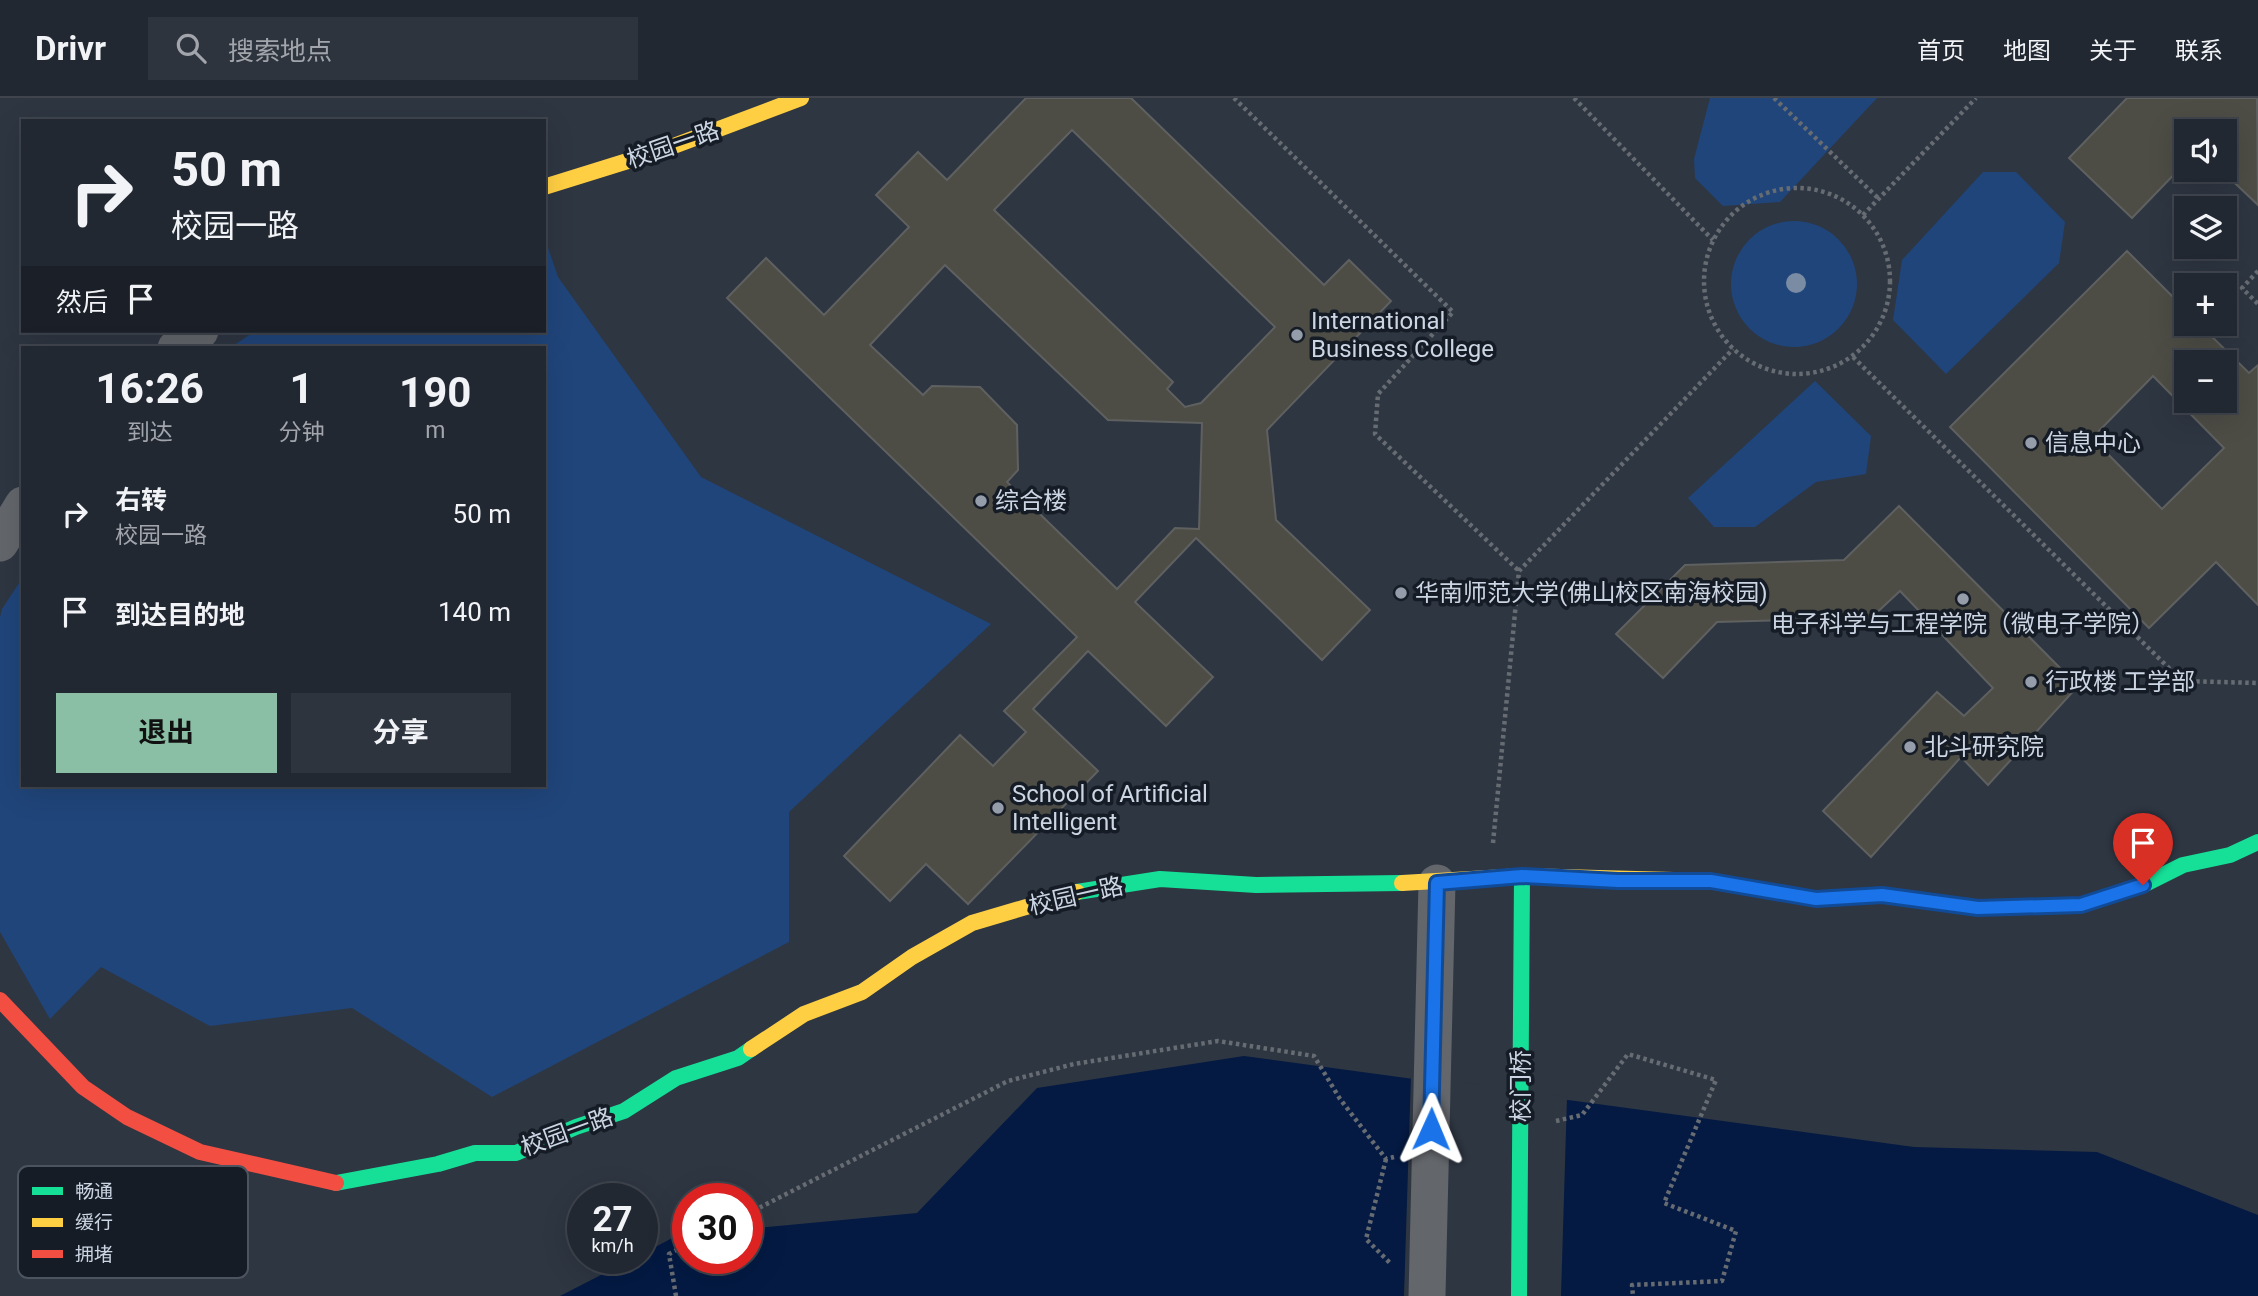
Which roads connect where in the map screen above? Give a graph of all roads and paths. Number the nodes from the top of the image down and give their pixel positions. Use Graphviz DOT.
graph roads {
  1 [pos="801,98"];
  2 [pos="1234,98"];
  3 [pos="1574,98"];
  4 [pos="1774,98"];
  5 [pos="1976,98"];
  6 [pos="546,186"];
  7 [pos="1879,200"];
  8 [pos="1863,215"];
  9 [pos="1713,240"];
  10 [pos="2258,271"];
  11 [pos="2258,304"];
  12 [pos="197,333"];
  13 [pos="179,346"];
  14 [pos="1733,349"];
  15 [pos="1853,357"];
  16 [pos="21,508"];
  17 [pos="0,543"];
  18 [pos="1519,571"];
  19 [pos="2258,683"];
  20 [pos="2258,842"];
  21 [pos="1522,876"];
  22 [pos="1489,879"];
  23 [pos="1437,883"];
  24 [pos="0,1000"];
  25 [pos="1543,1124"];
  26 [pos="1399,1156"];
  27 [pos="1386,1159"];
  28 [pos="763,1206"];
  29 [pos="672,1252"];
  30 [pos="1394,1266"];
  31 [pos="672,1272"];
  32 [pos="672,1274"];
  33 [pos="676,1296"];
  34 [pos="1427,1296"];
  35 [pos="1519,1296"];
  36 [pos="1633,1296"];
  1 -- 6 [label="street, 校园一路"];
  2 -- 18 [label="path"];
  3 -- 9 [label="path"];
  4 -- 7 [label="path"];
  5 -- 7 [label="path"];
  7 -- 8 [label="path"];
  8 -- 9 [label="path"];
  8 -- 15 [label="path"];
  9 -- 14 [label="path"];
  10 -- 11 [label="path"];
  12 -- 13 [label="street"];
  14 -- 15 [label="path"];
  14 -- 18 [label="path"];
  15 -- 19 [label="path"];
  16 -- 17 [label="street"];
  18 -- 22 [label="path"];
  20 -- 21 [label="street, 校园一路"];
  21 -- 22 [label="street, 校园一路"];
  21 -- 35 [label="street, 校门桥"];
  22 -- 23 [label="street, 校园一路"];
  23 -- 24 [label="street, 校园一路"];
  23 -- 34 [label="street"];
  25 -- 36 [label="path"];
  26 -- 27 [label="path"];
  27 -- 28 [label="path"];
  27 -- 30 [label="path"];
  29 -- 31 [label="path"];
  32 -- 33 [label="path"];
}
